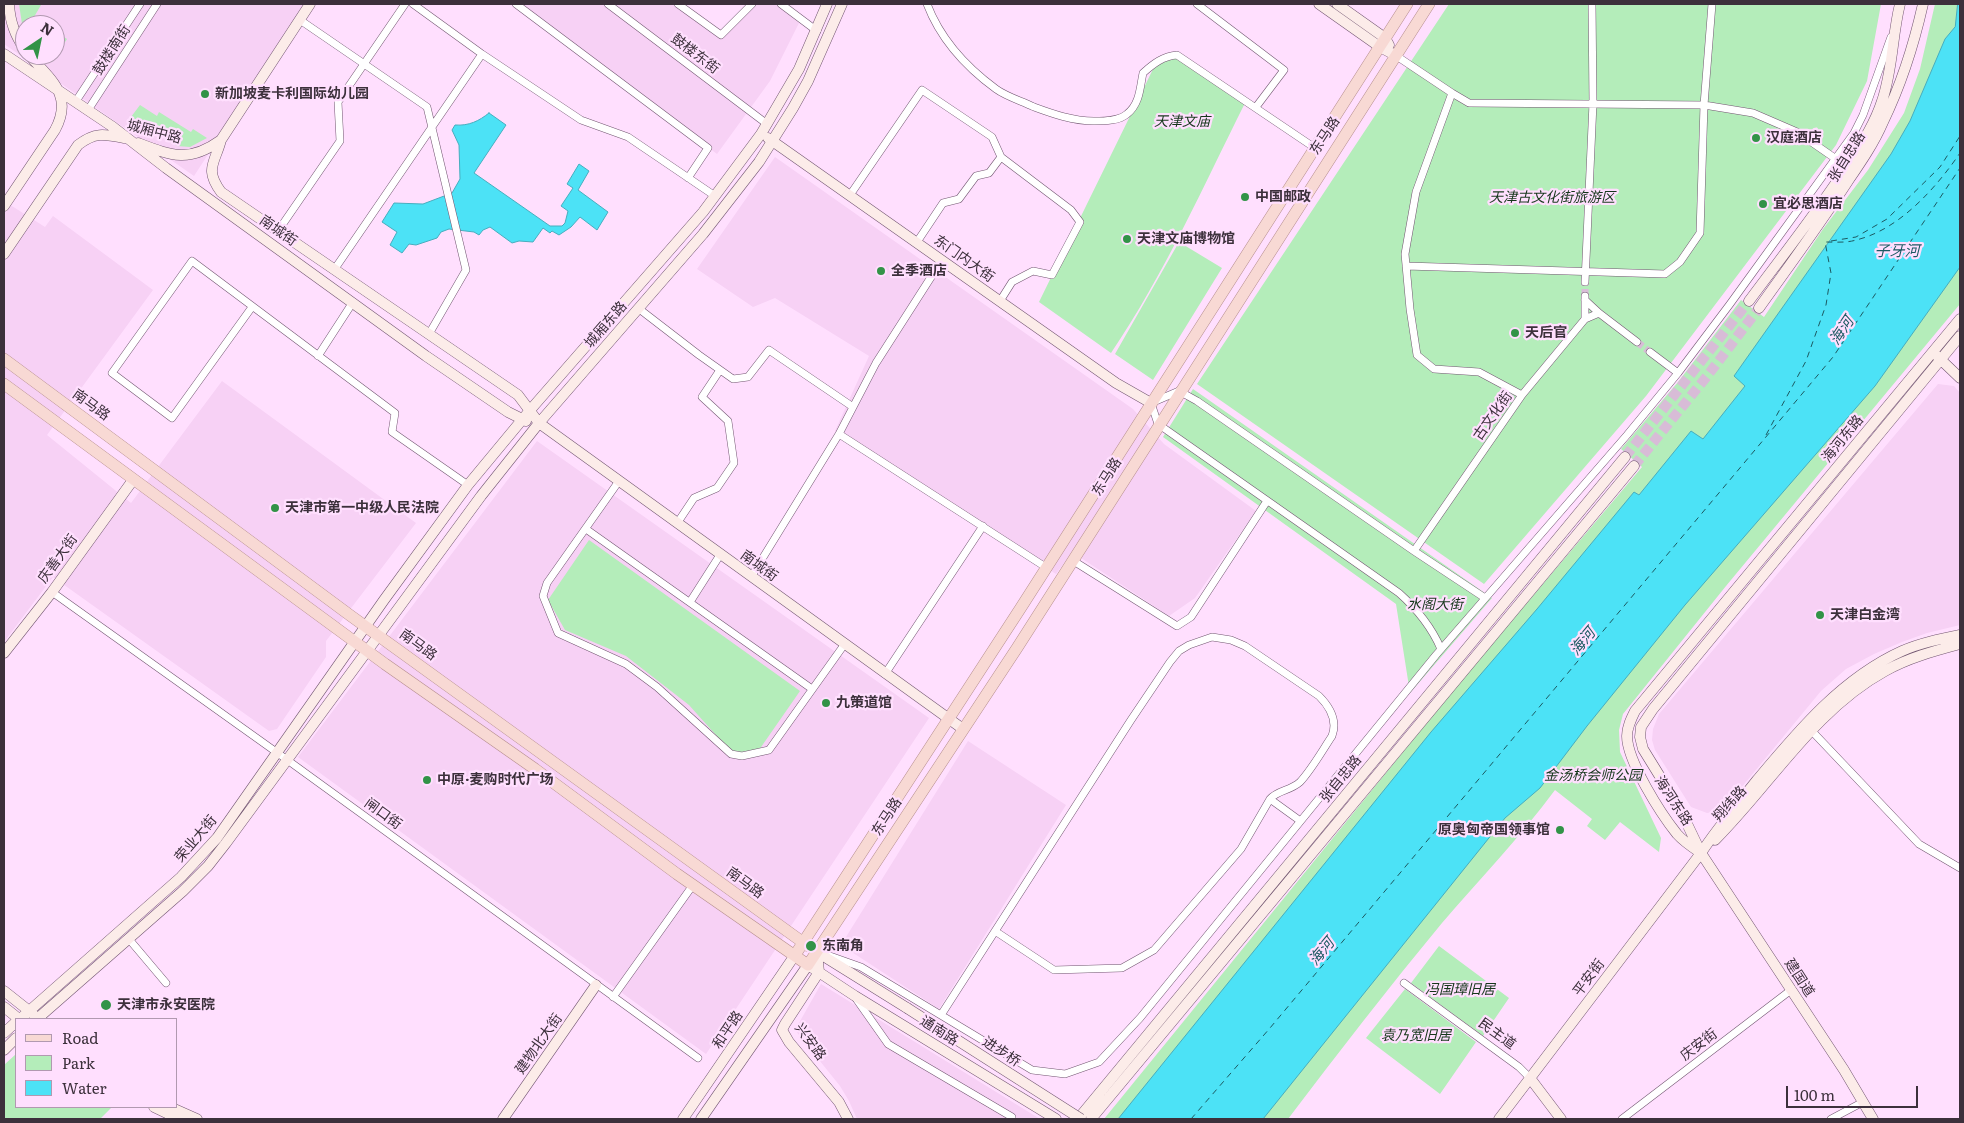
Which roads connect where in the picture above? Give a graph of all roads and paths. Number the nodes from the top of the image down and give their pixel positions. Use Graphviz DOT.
graph roads {
  1 [pos="9,4"];
  2 [pos="140,4"];
  3 [pos="157,4"];
  4 [pos="310,4"];
  5 [pos="405,4"];
  6 [pos="413,4"];
  7 [pos="516,4"];
  8 [pos="608,4"];
  9 [pos="678,4"];
  10 [pos="752,4"];
  11 [pos="781,4"];
  12 [pos="827,4"];
  13 [pos="842,4"];
  14 [pos="926,4"];
  15 [pos="1197,4"];
  16 [pos="1319,4"];
  17 [pos="1337,4"];
  18 [pos="1408,4"];
  19 [pos="1429,4"];
  20 [pos="1592,4"];
  21 [pos="1712,4"];
  22 [pos="1900,4"];
  23 [pos="1923,4"];
  24 [pos="300,20"];
  25 [pos="1894,30"];
  26 [pos="817,31"];
  27 [pos="15,34"];
  28 [pos="1382,43"];
  29 [pos="4,54"];
  30 [pos="482,54"];
  31 [pos="1395,55"];
  32 [pos="363,63"];
  33 [pos="38,65"];
  34 [pos="60,91"];
  35 [pos="1452,93"];
  36 [pos="76,101"];
  37 [pos="1593,103"];
  38 [pos="1704,105"];
  39 [pos="1256,107"];
  40 [pos="88,110"];
  41 [pos="767,124"];
  42 [pos="431,126"];
  43 [pos="761,134"];
  44 [pos="128,139"];
  45 [pos="221,140"];
  46 [pos="773,142"];
  47 [pos="1314,148"];
  48 [pos="1002,157"];
  49 [pos="1836,158"];
  50 [pos="688,178"];
  51 [pos="850,195"];
  52 [pos="715,196"];
  53 [pos="4,206"];
  54 [pos="278,231"];
  55 [pos="917,242"];
  56 [pos="4,254"];
  57 [pos="942,260"];
  58 [pos="1406,266"];
  59 [pos="334,270"];
  60 [pos="1586,271"];
  61 [pos="1585,282"];
  62 [pos="1000,301"];
  63 [pos="1749,301"];
  64 [pos="353,302"];
  65 [pos="252,307"];
  66 [pos="638,308"];
  67 [pos="1759,308"];
  68 [pos="1599,313"];
  69 [pos="1585,319"];
  70 [pos="1960,319"];
  71 [pos="429,334"];
  72 [pos="1960,336"];
  73 [pos="1637,342"];
  74 [pos="1933,351"];
  75 [pos="1650,352"];
  76 [pos="318,356"];
  77 [pos="4,359"];
  78 [pos="1941,359"];
  79 [pos="720,370"];
  80 [pos="1678,373"];
  81 [pos="1960,378"];
  82 [pos="4,384"];
  83 [pos="1180,391"];
  84 [pos="1522,395"];
  85 [pos="1152,404"];
  86 [pos="853,406"];
  87 [pos="531,409"];
  88 [pos="522,420"];
  89 [pos="539,423"];
  90 [pos="1158,424"];
  91 [pos="839,434"];
  92 [pos="1625,457"];
  93 [pos="1634,466"];
  94 [pos="133,480"];
  95 [pos="619,481"];
  96 [pos="468,484"];
  97 [pos="1267,501"];
  98 [pos="678,522"];
  99 [pos="982,526"];
  100 [pos="586,529"];
  101 [pos="1414,551"];
  102 [pos="720,555"];
  103 [pos="1072,560"];
  104 [pos="1047,568"];
  105 [pos="751,577"];
  106 [pos="52,592"];
  107 [pos="1486,598"];
  108 [pos="690,602"];
  109 [pos="366,626"];
  110 [pos="378,635"];
  111 [pos="1960,635"];
  112 [pos="355,642"];
  113 [pos="1960,644"];
  114 [pos="844,645"];
  115 [pos="1441,649"];
  116 [pos="367,650"];
  117 [pos="4,654"];
  118 [pos="885,674"];
  119 [pos="812,689"];
  120 [pos="948,718"];
  121 [pos="1809,728"];
  122 [pos="963,729"];
  123 [pos="277,752"];
  124 [pos="286,759"];
  125 [pos="1270,799"];
  126 [pos="1299,820"];
  127 [pos="1702,853"];
  128 [pos="1960,868"];
  129 [pos="693,885"];
  130 [pos="995,931"];
  131 [pos="128,938"];
  132 [pos="803,943"];
  133 [pos="817,952"];
  134 [pos="795,956"];
  135 [pos="808,965"];
  136 [pos="819,972"];
  137 [pos="166,982"];
  138 [pos="1404,983"];
  139 [pos="596,985"];
  140 [pos="1791,990"];
  141 [pos="4,991"];
  142 [pos="855,996"];
  143 [pos="613,997"];
  144 [pos="4,1007"];
  145 [pos="907,1008"];
  146 [pos="29,1011"];
  147 [pos="941,1015"];
  148 [pos="18,1018"];
  149 [pos="20,1018"];
  150 [pos="37,1018"];
  151 [pos="39,1018"];
  152 [pos="15,1023"];
  153 [pos="4,1034"];
  154 [pos="15,1039"];
  155 [pos="4,1050"];
  156 [pos="698,1058"];
  157 [pos="1530,1078"];
  158 [pos="1863,1102"];
  159 [pos="156,1108"];
  160 [pos="172,1108"];
  161 [pos="1012,1118"];
  162 [pos="179,1119"];
  163 [pos="197,1119"];
  164 [pos="503,1119"];
  165 [pos="684,1119"];
  166 [pos="701,1119"];
  167 [pos="848,1119"];
  168 [pos="1056,1119"];
  169 [pos="1080,1119"];
  170 [pos="1091,1119"];
  171 [pos="1498,1119"];
  172 [pos="1561,1119"];
  173 [pos="1622,1119"];
  174 [pos="1831,1119"];
  175 [pos="1873,1119"];
  1 -- 27 [label="street"];
  2 -- 36 [label="street, 鼓楼南街"];
  3 -- 40 [label="street, 鼓楼南街"];
  4 -- 24 [label="street, 城厢中路"];
  5 -- 32 [label="street"];
  6 -- 30 [label="street"];
  7 -- 50 [label="street"];
  8 -- 41 [label="street, 鼓楼东街"];
  9 -- 10 [label="street"];
  11 -- 26 [label="street"];
  12 -- 26 [label="street, 城厢东路"];
  13 -- 46 [label="street, 城厢东路"];
  14 -- 39 [label="street"];
  15 -- 39 [label="street"];
  16 -- 28 [label="street"];
  17 -- 28 [label="street"];
  18 -- 28 [label="main road, 东马路"];
  19 -- 31 [label="main road, 东马路"];
  20 -- 37 [label="street"];
  21 -- 38 [label="street"];
  22 -- 25 [label="street, 张自忠路"];
  23 -- 67 [label="street, 张自忠路"];
  24 -- 32 [label="street"];
  24 -- 45 [label="street, 城厢中路"];
  25 -- 49 [label="street"];
  25 -- 63 [label="street, 张自忠路"];
  26 -- 41 [label="street, 城厢东路"];
  28 -- 31 [label="street"];
  28 -- 47 [label="main road, 东马路"];
  29 -- 34 [label="street, 南城街"];
  30 -- 42 [label="street"];
  30 -- 50 [label="street"];
  31 -- 35 [label="street"];
  31 -- 83 [label="main road, 东马路"];
  32 -- 42 [label="street"];
  32 -- 54 [label="street"];
  33 -- 34 [label="street"];
  34 -- 36 [label="street, 南城街"];
  34 -- 53 [label="street"];
  35 -- 37 [label="street"];
  35 -- 58 [label="street"];
  36 -- 40 [label="street, 南城街"];
  37 -- 38 [label="street"];
  37 -- 60 [label="street"];
  38 -- 49 [label="street"];
  38 -- 60 [label="street"];
  39 -- 47 [label="street"];
  40 -- 44 [label="street, 南城街"];
  41 -- 43 [label="street, 城厢东路"];
  42 -- 59 [label="street"];
  42 -- 71 [label="street"];
  43 -- 46 [label="street, 东门内大街"];
  43 -- 52 [label="street, 城厢东路"];
  44 -- 45 [label="street, 城厢中路"];
  44 -- 56 [label="street, 城厢中路"];
  44 -- 64 [label="street, 南城街"];
  45 -- 54 [label="street, 南城街"];
  46 -- 51 [label="street, 东门内大街"];
  46 -- 66 [label="street, 城厢东路"];
  47 -- 85 [label="main road, 东马路"];
  48 -- 51 [label="street"];
  48 -- 55 [label="street"];
  48 -- 62 [label="street"];
  49 -- 80 [label="street"];
  50 -- 52 [label="street"];
  51 -- 55 [label="street, 东门内大街"];
  52 -- 87 [label="street, 城厢东路"];
  54 -- 59 [label="street, 南城街"];
  55 -- 57 [label="street, 东门内大街"];
  57 -- 62 [label="street, 东门内大街"];
  57 -- 86 [label="street"];
  58 -- 60 [label="street"];
  58 -- 84 [label="street"];
  59 -- 71 [label="street, 南城街"];
  60 -- 61 [label="street"];
  62 -- 85 [label="street, 东门内大街"];
  64 -- 76 [label="street"];
  64 -- 88 [label="street, 南城街"];
  65 -- 65 [label="street"];
  65 -- 76 [label="street"];
  66 -- 79 [label="street"];
  66 -- 89 [label="street, 城厢东路"];
  68 -- 69 [label="street"];
  68 -- 69 [label="street"];
  68 -- 73 [label="street"];
  69 -- 84 [label="street, 古文化街"];
  70 -- 74 [label="street, 海河东路"];
  71 -- 87 [label="street, 南城街"];
  72 -- 78 [label="street, 海河东路"];
  74 -- 78 [label="street"];
  74 -- 127 [label="street, 海河东路"];
  75 -- 80 [label="street"];
  76 -- 96 [label="street"];
  77 -- 109 [label="main road, 南马路"];
  78 -- 81 [label="street"];
  78 -- 127 [label="street, 海河东路"];
  79 -- 86 [label="street"];
  79 -- 98 [label="street"];
  80 -- 107 [label="street"];
  82 -- 94 [label="main road"];
  83 -- 85 [label="street"];
  83 -- 90 [label="main road, 东马路"];
  83 -- 101 [label="street"];
  84 -- 101 [label="street, 古文化街"];
  85 -- 90 [label="street"];
  85 -- 104 [label="main road, 东马路"];
  86 -- 91 [label="street"];
  87 -- 88 [label="street, 城厢东路"];
  87 -- 89 [label="street, 南城街"];
  88 -- 89 [label="street, 南城街"];
  88 -- 96 [label="street, 城厢东路"];
  89 -- 95 [label="street, 南城街"];
  89 -- 110 [label="street, 城厢东路"];
  90 -- 97 [label="street"];
  90 -- 103 [label="main road, 东马路"];
  91 -- 99 [label="street"];
  91 -- 105 [label="street"];
  92 -- 169 [label="street, 张自忠路"];
  93 -- 170 [label="street, 张自忠路"];
  94 -- 106 [label="street, 庆善大街"];
  94 -- 112 [label="main road"];
  95 -- 98 [label="street, 南城街"];
  95 -- 100 [label="street"];
  96 -- 109 [label="street, 城厢东路"];
  97 -- 103 [label="street"];
  97 -- 115 [label="street"];
  98 -- 102 [label="street, 南城街"];
  99 -- 104 [label="street"];
  99 -- 118 [label="street"];
  100 -- 108 [label="street"];
  100 -- 119 [label="street"];
  101 -- 107 [label="street"];
  102 -- 105 [label="street, 南城街"];
  102 -- 108 [label="street"];
  103 -- 122 [label="main road, 东马路"];
  104 -- 120 [label="main road, 东马路"];
  105 -- 114 [label="street, 南城街"];
  106 -- 117 [label="street, 庆善大街"];
  106 -- 123 [label="street, 闸口街"];
  107 -- 115 [label="street"];
  108 -- 119 [label="street"];
  109 -- 110 [label="main road, 南马路"];
  109 -- 112 [label="street, 城厢东路"];
  110 -- 116 [label="street, 城厢东路"];
  110 -- 132 [label="main road, 南马路"];
  111 -- 121 [label="street, 翔纬路"];
  112 -- 116 [label="main road"];
  112 -- 123 [label="street, 荣业大街"];
  113 -- 121 [label="street, 翔纬路"];
  114 -- 118 [label="street, 南城街"];
  114 -- 119 [label="street"];
  115 -- 126 [label="street"];
  116 -- 124 [label="street, 荣业大街"];
  116 -- 129 [label="main road"];
  118 -- 120 [label="street, 南城街"];
  120 -- 122 [label="street, 南城街"];
  120 -- 132 [label="main road, 东马路"];
  121 -- 127 [label="street, 翔纬路"];
  121 -- 128 [label="street"];
  122 -- 133 [label="main road, 东马路"];
  123 -- 124 [label="street, 闸口街"];
  123 -- 146 [label="street, 荣业大街"];
  124 -- 131 [label="street, 荣业大街"];
  124 -- 139 [label="street, 闸口街"];
  125 -- 126 [label="street"];
  125 -- 130 [label="street"];
  125 -- 130 [label="street"];
  126 -- 147 [label="street"];
  127 -- 140 [label="street, 建国道"];
  127 -- 157 [label="street, 平安街"];
  129 -- 134 [label="main road"];
  129 -- 143 [label="street"];
  130 -- 147 [label="street"];
  131 -- 137 [label="street"];
  131 -- 151 [label="street, 荣业大街"];
  132 -- 133 [label="main road, 南马路"];
  132 -- 134 [label="main road, 东马路"];
  133 -- 135 [label="main road, 东马路"];
  133 -- 136 [label="street"];
  133 -- 145 [label="street, 通南路"];
  133 -- 147 [label="street"];
  134 -- 135 [label="main road"];
  134 -- 165 [label="street, 和平路"];
  135 -- 136 [label="street, 通南路"];
  135 -- 166 [label="street, 和平路"];
  136 -- 142 [label="street, 通南路"];
  136 -- 167 [label="street, 兴安路"];
  138 -- 157 [label="street, 民主道"];
  139 -- 143 [label="street, 闸口街"];
  139 -- 164 [label="street, 建物北大街"];
  140 -- 158 [label="street, 建国道"];
  140 -- 173 [label="street, 庆安街"];
  141 -- 146 [label="street"];
  142 -- 161 [label="street"];
  142 -- 168 [label="street, 通南路"];
  143 -- 156 [label="street, 闸口街"];
  144 -- 148 [label="street"];
  145 -- 169 [label="street, 进步桥, bridge"];
  146 -- 149 [label="street, 荣业大街"];
  146 -- 150 [label="street"];
  152 -- 153 [label="street"];
  154 -- 155 [label="street"];
  157 -- 171 [label="street, 平安街"];
  157 -- 172 [label="street, 民主道"];
  158 -- 174 [label="street"];
  158 -- 175 [label="street, 建国道"];
  159 -- 162 [label="street"];
  160 -- 163 [label="street"];
}
